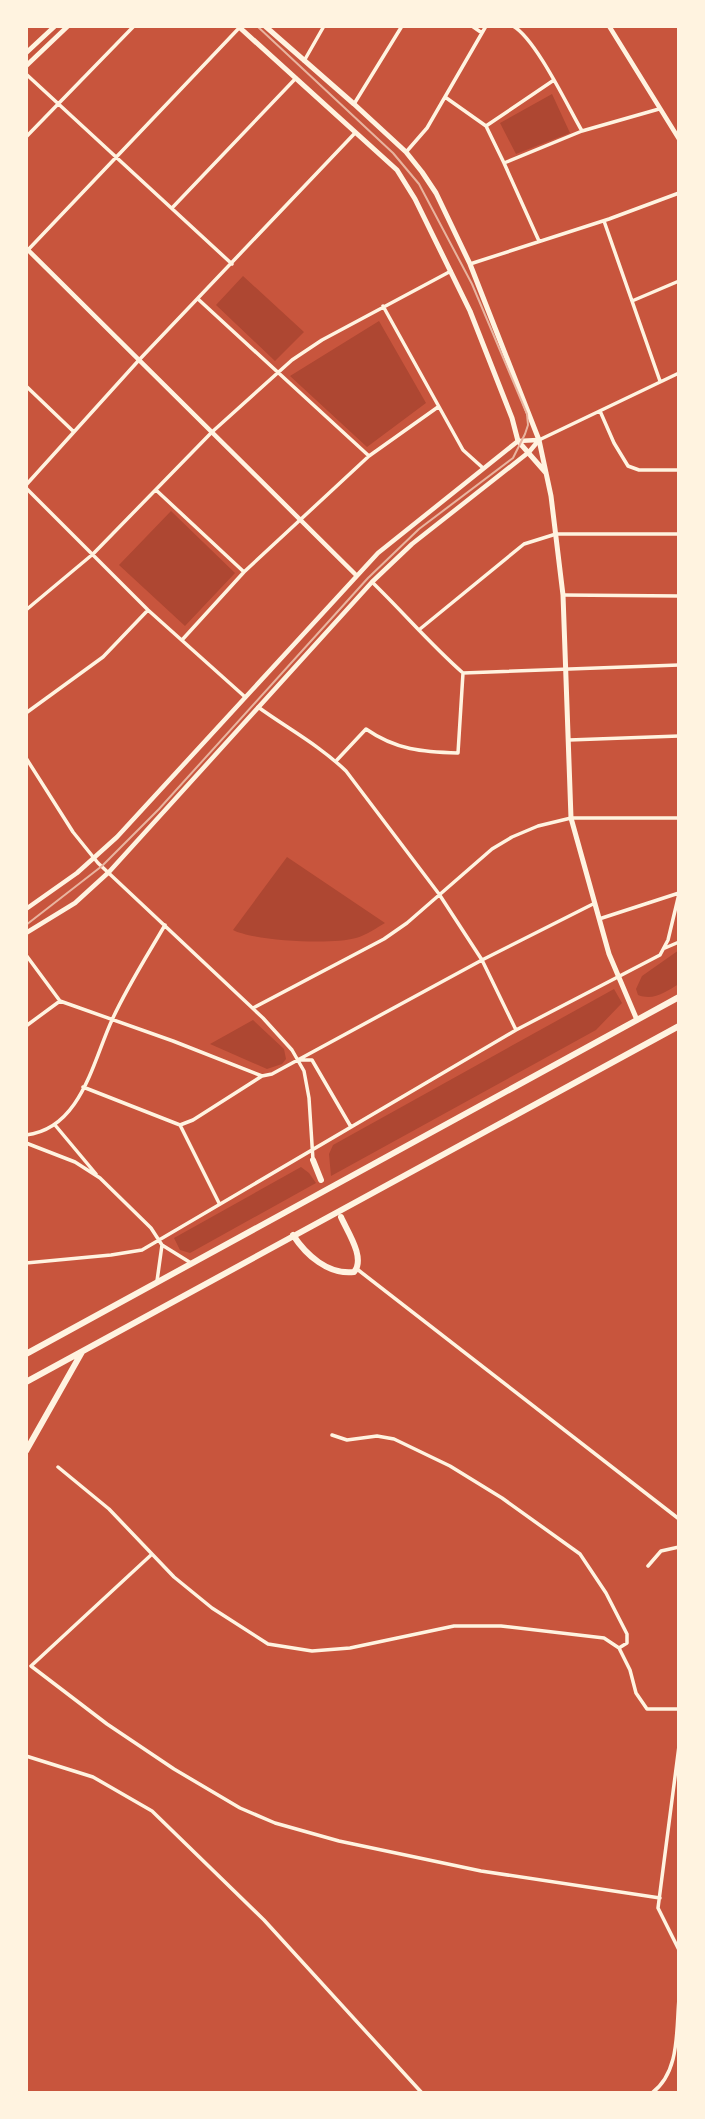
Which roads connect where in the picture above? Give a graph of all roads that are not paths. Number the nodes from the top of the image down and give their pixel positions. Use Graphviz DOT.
graph roads {
  1 [pos="55,26"];
  2 [pos="68,26"];
  3 [pos="134,26"];
  4 [pos="265,26"];
  5 [pos="324,26"];
  6 [pos="402,26"];
  7 [pos="472,26"];
  8 [pos="486,26"];
  9 [pos="513,26"];
  10 [pos="609,26"];
  11 [pos="239,27"];
  12 [pos="482,33"];
  13 [pos="26,53"];
  14 [pos="304,61"];
  15 [pos="26,66"];
  16 [pos="26,74"];
  17 [pos="296,78"];
  18 [pos="554,80"];
  19 [pos="445,97"];
  20 [pos="58,104"];
  21 [pos="354,104"];
  22 [pos="659,109"];
  23 [pos="486,126"];
  24 [pos="356,131"];
  25 [pos="582,131"];
  26 [pos="26,137"];
  27 [pos="679,139"];
  28 [pos="406,152"];
  29 [pos="115,157"];
  30 [pos="504,163"];
  31 [pos="679,193"];
  32 [pos="172,209"];
  33 [pos="604,220"];
  34 [pos="540,242"];
  35 [pos="27,250"];
  36 [pos="232,264"];
  37 [pos="470,264"];
  38 [pos="451,271"];
  39 [pos="679,281"];
  40 [pos="198,299"];
  41 [pos="632,301"];
  42 [pos="383,306"];
  43 [pos="139,360"];
  44 [pos="277,373"];
  45 [pos="679,373"];
  46 [pos="660,381"];
  47 [pos="26,386"];
  48 [pos="438,407"];
  49 [pos="600,411"];
  50 [pos="74,432"];
  51 [pos="212,432"];
  52 [pos="539,440"];
  53 [pos="518,442"];
  54 [pos="529,452"];
  55 [pos="369,456"];
  56 [pos="483,468"];
  57 [pos="679,470"];
  58 [pos="548,476"];
  59 [pos="26,486"];
  60 [pos="156,490"];
  61 [pos="302,521"];
  62 [pos="556,534"];
  63 [pos="679,534"];
  64 [pos="93,554"];
  65 [pos="244,572"];
  66 [pos="356,576"];
  67 [pos="372,582"];
  68 [pos="563,595"];
  69 [pos="679,596"];
  70 [pos="26,610"];
  71 [pos="148,610"];
  72 [pos="420,629"];
  73 [pos="182,640"];
  74 [pos="679,665"];
  75 [pos="567,668"];
  76 [pos="463,673"];
  77 [pos="244,696"];
  78 [pos="257,707"];
  79 [pos="26,713"];
  80 [pos="679,736"];
  81 [pos="569,740"];
  82 [pos="26,758"];
  83 [pos="336,761"];
  84 [pos="571,818"];
  85 [pos="679,818"];
  86 [pos="95,859"];
  87 [pos="108,872"];
  88 [pos="439,894"];
  89 [pos="679,894"];
  90 [pos="595,903"];
  91 [pos="26,909"];
  92 [pos="599,919"];
  93 [pos="165,925"];
  94 [pos="26,933"];
  95 [pos="679,942"];
  96 [pos="665,948"];
  97 [pos="26,955"];
  98 [pos="481,960"];
  99 [pos="618,977"];
  100 [pos="679,997"];
  101 [pos="60,1001"];
  102 [pos="253,1008"];
  103 [pos="112,1018"];
  104 [pos="637,1020"];
  105 [pos="26,1026"];
  106 [pos="679,1026"];
  107 [pos="516,1030"];
  108 [pos="298,1060"];
  109 [pos="262,1076"];
  110 [pos="83,1087"];
  111 [pos="55,1125"];
  112 [pos="180,1125"];
  113 [pos="351,1127"];
  114 [pos="26,1135"];
  115 [pos="26,1143"];
  116 [pos="312,1150"];
  117 [pos="313,1160"];
  118 [pos="100,1178"];
  119 [pos="321,1180"];
  120 [pos="219,1203"];
  121 [pos="341,1217"];
  122 [pos="293,1235"];
  123 [pos="159,1239"];
  124 [pos="162,1245"];
  125 [pos="26,1263"];
  126 [pos="192,1264"];
  127 [pos="357,1269"];
  128 [pos="157,1283"];
  129 [pos="82,1351"];
  130 [pos="26,1354"];
  131 [pos="26,1382"];
  132 [pos="332,1434"];
  133 [pos="26,1451"];
  134 [pos="58,1467"];
  135 [pos="679,1519"];
  136 [pos="679,1547"];
  137 [pos="152,1555"];
  138 [pos="649,1566"];
  139 [pos="619,1648"];
  140 [pos="679,1709"];
  141 [pos="679,1746"];
  142 [pos="26,1756"];
  143 [pos="660,1898"];
  144 [pos="679,1950"];
  145 [pos="679,2000"];
  146 [pos="672,2064"];
  147 [pos="679,2069"];
  148 [pos="422,2093"];
  149 [pos="652,2093"];
  1 -- 13 [label="street"];
  2 -- 15 [label="street"];
  3 -- 20 [label="street"];
  4 -- 14 [label="main road"];
  5 -- 14 [label="street"];
  6 -- 21 [label="street"];
  7 -- 12 [label="street"];
  8 -- 12 [label="street"];
  9 -- 18 [label="street"];
  10 -- 22 [label="street"];
  11 -- 17 [label="main road"];
  11 -- 29 [label="street"];
  12 -- 19 [label="street"];
  14 -- 21 [label="main road"];
  16 -- 20 [label="street"];
  17 -- 24 [label="main road"];
  17 -- 32 [label="street"];
  18 -- 23 [label="street"];
  18 -- 25 [label="street"];
  19 -- 23 [label="street"];
  19 -- 28 [label="street"];
  20 -- 26 [label="street"];
  20 -- 29 [label="street"];
  21 -- 28 [label="main road"];
  22 -- 25 [label="street"];
  22 -- 27 [label="street"];
  23 -- 30 [label="street"];
  24 -- 36 [label="street"];
  24 -- 38 [label="main road"];
  25 -- 30 [label="street"];
  28 -- 37 [label="main road"];
  29 -- 32 [label="street"];
  29 -- 35 [label="street"];
  30 -- 34 [label="street"];
  31 -- 33 [label="street"];
  32 -- 36 [label="street"];
  33 -- 34 [label="street"];
  33 -- 41 [label="street"];
  34 -- 37 [label="street"];
  35 -- 43 [label="street"];
  36 -- 40 [label="street"];
  37 -- 52 [label="main road"];
  38 -- 42 [label="street"];
  38 -- 53 [label="main road"];
  39 -- 41 [label="street"];
  40 -- 43 [label="street"];
  40 -- 44 [label="street"];
  41 -- 46 [label="street"];
  42 -- 44 [label="street"];
  42 -- 48 [label="street"];
  43 -- 50 [label="street"];
  43 -- 51 [label="street"];
  44 -- 51 [label="street"];
  44 -- 55 [label="street"];
  45 -- 46 [label="street"];
  46 -- 49 [label="street"];
  47 -- 50 [label="street"];
  48 -- 55 [label="street"];
  48 -- 56 [label="street"];
  49 -- 52 [label="street"];
  49 -- 57 [label="street"];
  50 -- 59 [label="street"];
  51 -- 60 [label="street"];
  51 -- 61 [label="street"];
  52 -- 53 [label="street"];
  52 -- 54 [label="street"];
  52 -- 58 [label="main road"];
  53 -- 54 [label="main road"];
  53 -- 56 [label="street"];
  54 -- 58 [label="main road"];
  54 -- 67 [label="street"];
  55 -- 61 [label="street"];
  56 -- 66 [label="street"];
  58 -- 62 [label="main road"];
  59 -- 64 [label="street"];
  60 -- 64 [label="street"];
  60 -- 65 [label="street"];
  61 -- 65 [label="street"];
  61 -- 66 [label="street"];
  62 -- 63 [label="street"];
  62 -- 68 [label="main road"];
  62 -- 72 [label="street"];
  64 -- 70 [label="street"];
  64 -- 71 [label="street"];
  65 -- 73 [label="street"];
  66 -- 77 [label="street"];
  67 -- 72 [label="street"];
  67 -- 78 [label="street"];
  68 -- 69 [label="street"];
  68 -- 75 [label="main road"];
  71 -- 73 [label="street"];
  71 -- 79 [label="street"];
  72 -- 76 [label="street"];
  73 -- 77 [label="street"];
  74 -- 75 [label="street"];
  75 -- 76 [label="street"];
  75 -- 81 [label="main road"];
  76 -- 83 [label="street"];
  77 -- 86 [label="street"];
  78 -- 83 [label="street"];
  78 -- 87 [label="street"];
  80 -- 81 [label="street"];
  81 -- 84 [label="main road"];
  82 -- 86 [label="street"];
  83 -- 88 [label="street"];
  84 -- 85 [label="street"];
  84 -- 88 [label="street"];
  84 -- 90 [label="main road"];
  86 -- 87 [label="street"];
  86 -- 91 [label="street"];
  87 -- 93 [label="street"];
  87 -- 94 [label="street"];
  88 -- 98 [label="street"];
  88 -- 102 [label="street"];
  89 -- 92 [label="street"];
  89 -- 96 [label="street"];
  90 -- 92 [label="main road"];
  90 -- 98 [label="street"];
  92 -- 99 [label="main road"];
  93 -- 102 [label="street"];
  93 -- 103 [label="street"];
  95 -- 96 [label="street"];
  96 -- 99 [label="street"];
  97 -- 101 [label="street"];
  98 -- 107 [label="street"];
  98 -- 108 [label="street"];
  99 -- 104 [label="main road"];
  99 -- 107 [label="street"];
  100 -- 104 [label="highway"];
  101 -- 103 [label="street"];
  101 -- 105 [label="street"];
  102 -- 108 [label="street"];
  103 -- 109 [label="street"];
  103 -- 110 [label="street"];
  104 -- 126 [label="highway"];
  106 -- 122 [label="highway"];
  107 -- 113 [label="street"];
  108 -- 109 [label="street"];
  108 -- 113 [label="street"];
  108 -- 116 [label="street"];
  109 -- 112 [label="street"];
  110 -- 111 [label="street"];
  110 -- 112 [label="street"];
  111 -- 114 [label="street"];
  111 -- 118 [label="street"];
  112 -- 120 [label="street"];
  113 -- 116 [label="street"];
  115 -- 118 [label="street"];
  116 -- 117 [label="street"];
  116 -- 120 [label="street"];
  117 -- 119 [label="highway"];
  118 -- 123 [label="street"];
  120 -- 123 [label="street"];
  121 -- 127 [label="highway"];
  122 -- 127 [label="highway"];
  122 -- 129 [label="highway"];
  123 -- 124 [label="street"];
  123 -- 125 [label="street"];
  124 -- 126 [label="street"];
  124 -- 128 [label="street"];
  126 -- 128 [label="highway"];
  127 -- 135 [label="street"];
  128 -- 130 [label="highway"];
  129 -- 131 [label="highway"];
  129 -- 133 [label="highway"];
  132 -- 139 [label="street"];
  134 -- 137 [label="street"];
  136 -- 138 [label="street"];
  137 -- 139 [label="street"];
  137 -- 143 [label="street"];
  139 -- 140 [label="street"];
  141 -- 143 [label="street"];
  142 -- 148 [label="street"];
  143 -- 144 [label="street"];
  145 -- 146 [label="street"];
  146 -- 147 [label="street"];
  146 -- 149 [label="street"];
}
